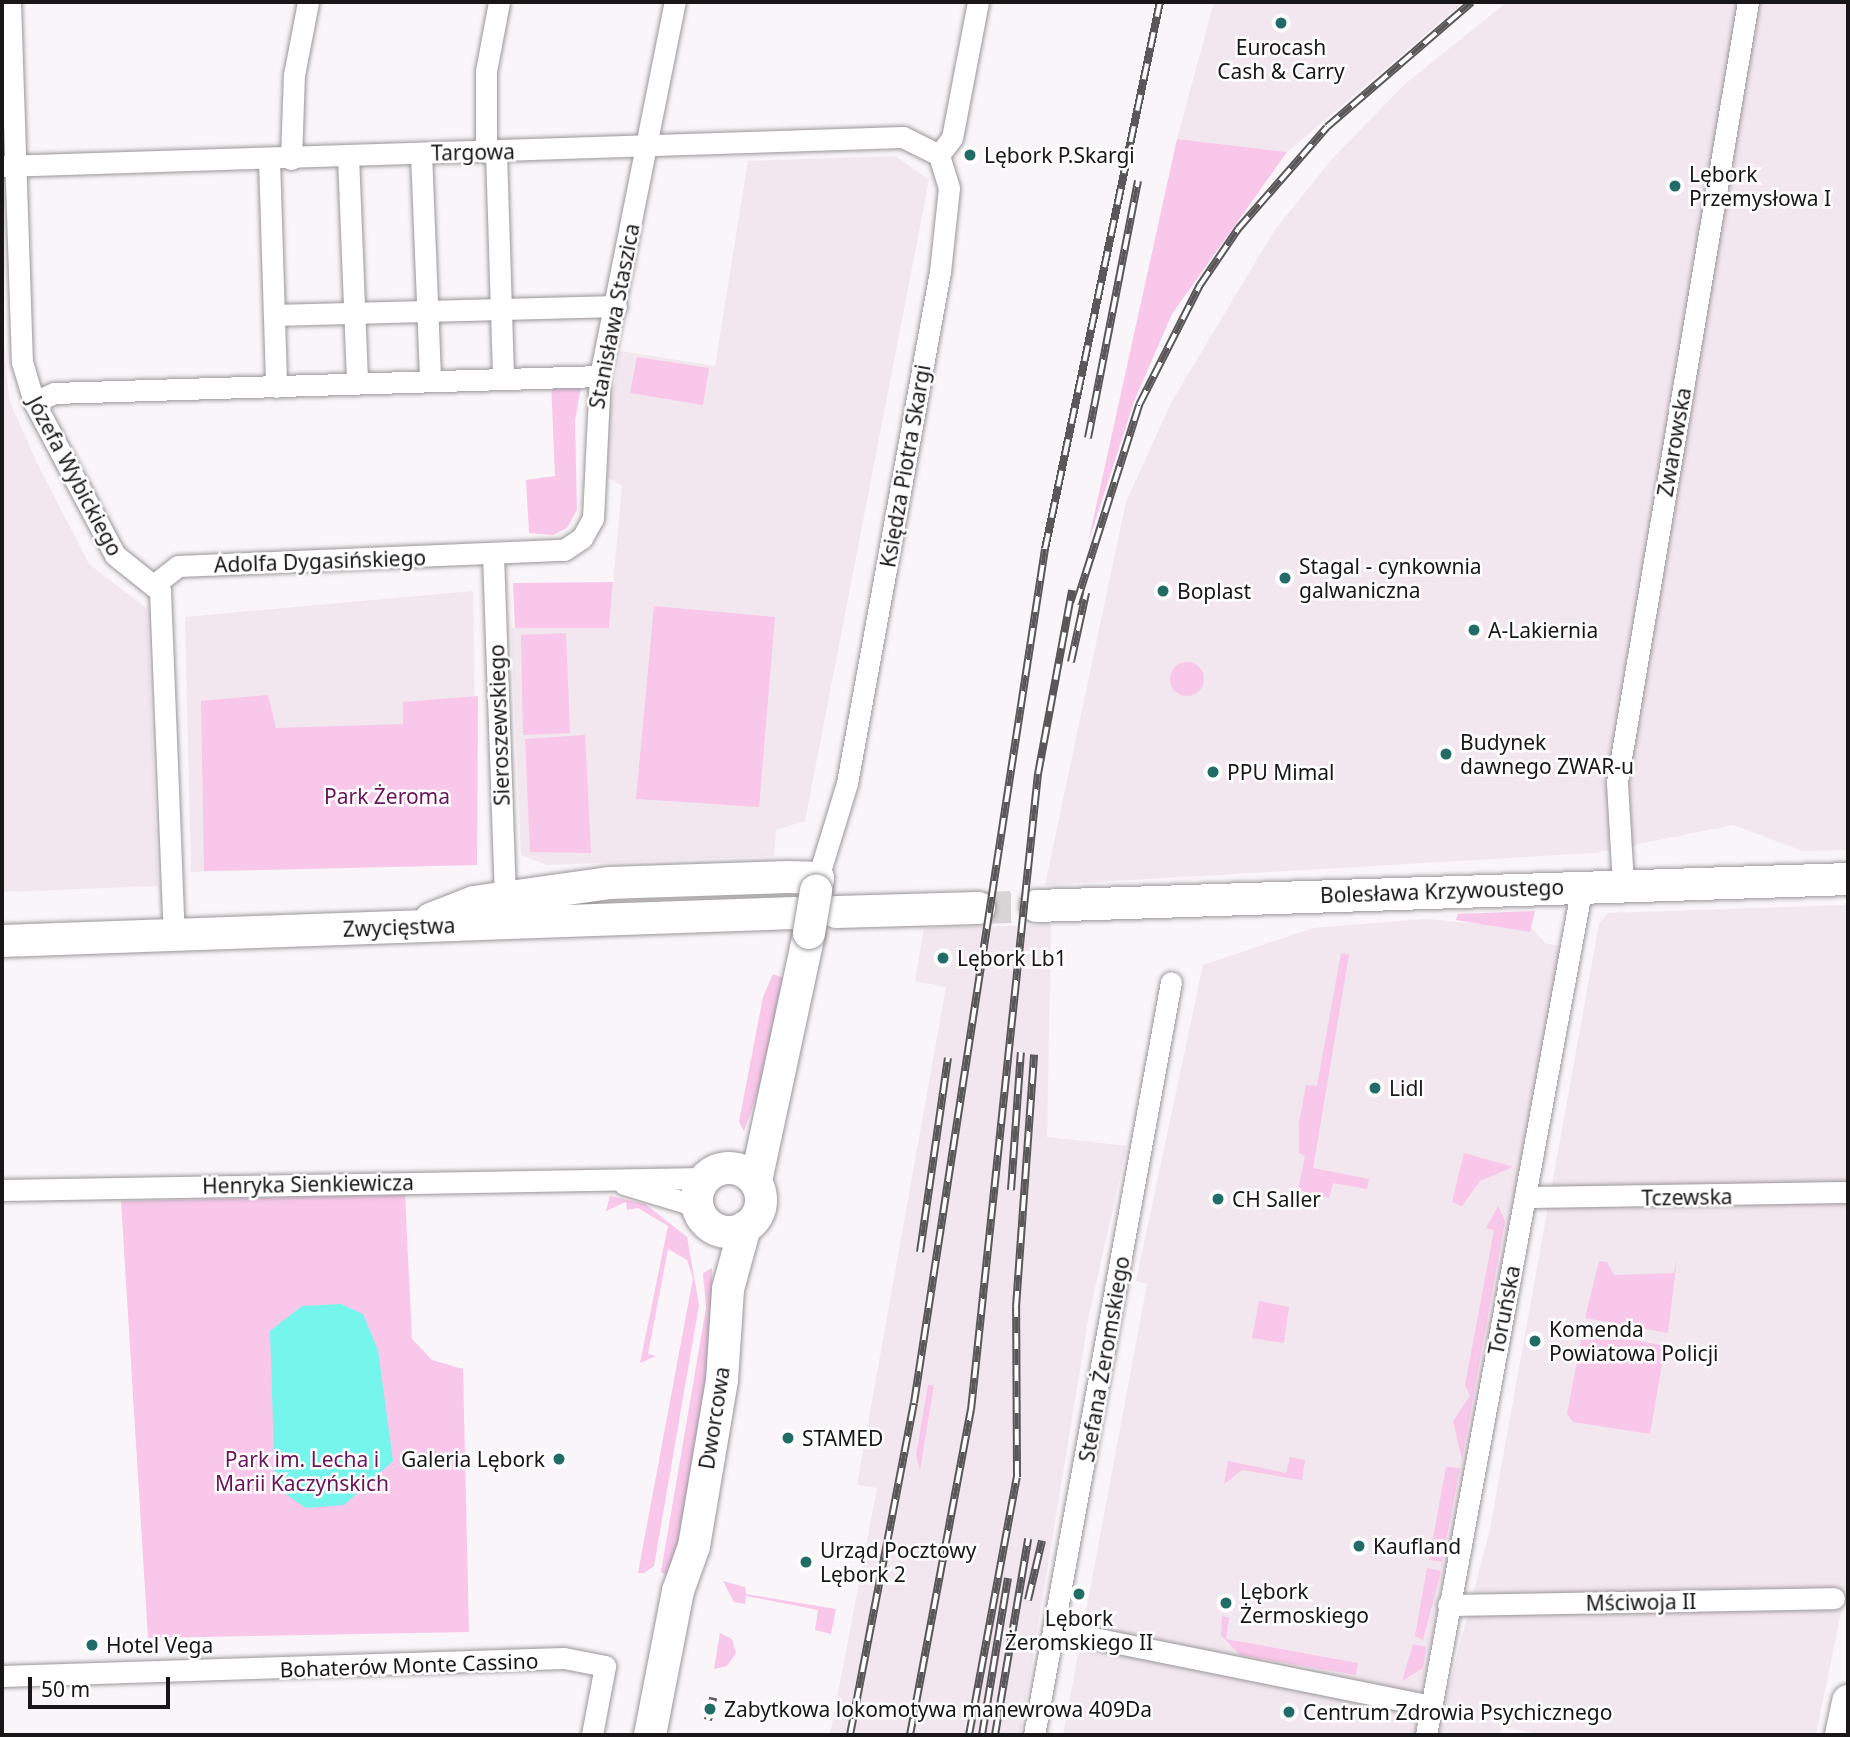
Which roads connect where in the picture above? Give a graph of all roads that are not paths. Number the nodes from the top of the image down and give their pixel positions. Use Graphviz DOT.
graph roads {
  1 [pos="10,2"];
  2 [pos="308,2"];
  3 [pos="499,2"];
  4 [pos="675,2"];
  5 [pos="978,2"];
  6 [pos="1748,2"];
  7 [pos="645,147"];
  8 [pos="491,152"];
  9 [pos="421,153"];
  10 [pos="939,155"];
  11 [pos="348,156"];
  12 [pos="268,159"];
  13 [pos="291,159"];
  14 [pos="7,166"];
  15 [pos="616,306"];
  16 [pos="501,307"];
  17 [pos="427,310"];
  18 [pos="355,311"];
  19 [pos="274,315"];
  20 [pos="600,376"];
  21 [pos="503,379"];
  22 [pos="430,380"];
  23 [pos="357,382"];
  24 [pos="275,387"];
  25 [pos="34,402"];
  26 [pos="493,554"];
  27 [pos="155,584"];
  28 [pos="1848,879"];
  29 [pos="1623,884"];
  30 [pos="1582,886"];
  31 [pos="505,896"];
  32 [pos="815,906"];
  33 [pos="1036,906"];
  34 [pos="979,908"];
  35 [pos="413,927"];
  36 [pos="174,934"];
  37 [pos="2,941"];
  38 [pos="1171,982"];
  39 [pos="2,1190"];
  40 [pos="721,1192"];
  41 [pos="1848,1192"];
  42 [pos="1526,1197"];
  43 [pos="745,1227"];
  44 [pos="728,1289"];
  45 [pos="694,1546"];
  46 [pos="1834,1598"];
  47 [pos="1448,1605"];
  48 [pos="1054,1630"];
  49 [pos="2,1676"];
  50 [pos="1848,1702"];
  51 [pos="1432,1706"];
  52 [pos="592,1735"];
  53 [pos="650,1735"];
  54 [pos="668,1735"];
  55 [pos="1034,1735"];
  56 [pos="1426,1735"];
  57 [pos="1841,1735"];
  1 -- 14 [label="street, Józefa Wybickiego"];
  2 -- 13 [label="street"];
  3 -- 8 [label="street"];
  4 -- 7 [label="street, Stanisława Staszica"];
  5 -- 10 [label="street"];
  6 -- 29 [label="street, Zwarowska"];
  7 -- 8 [label="street, Targowa"];
  7 -- 10 [label="street, Targowa"];
  7 -- 15 [label="street, Stanisława Staszica"];
  8 -- 9 [label="street, Targowa"];
  8 -- 16 [label="street"];
  9 -- 11 [label="street, Targowa"];
  9 -- 17 [label="street"];
  10 -- 32 [label="street, Księdza Piotra Skargi"];
  11 -- 13 [label="street, Targowa"];
  11 -- 18 [label="street"];
  12 -- 13 [label="street, Targowa"];
  12 -- 14 [label="street, Targowa"];
  12 -- 19 [label="street"];
  14 -- 25 [label="street, Józefa Wybickiego"];
  15 -- 16 [label="street"];
  15 -- 20 [label="street, Stanisława Staszica"];
  16 -- 17 [label="street"];
  16 -- 21 [label="street"];
  17 -- 18 [label="street"];
  17 -- 22 [label="street"];
  18 -- 19 [label="street"];
  18 -- 23 [label="street"];
  19 -- 24 [label="street"];
  20 -- 21 [label="street"];
  20 -- 26 [label="street, Stanisława Staszica"];
  21 -- 22 [label="street"];
  22 -- 23 [label="street"];
  23 -- 24 [label="street"];
  24 -- 25 [label="street"];
  25 -- 27 [label="street, Józefa Wybickiego"];
  26 -- 27 [label="street, Adolfa Dygasińskiego"];
  26 -- 31 [label="street, Sieroszewskiego"];
  27 -- 36 [label="street"];
  28 -- 29 [label="main road, Bolesława Krzywoustego"];
  29 -- 30 [label="main road, Bolesława Krzywoustego"];
  30 -- 33 [label="main road, Bolesława Krzywoustego"];
  30 -- 42 [label="street, Toruńska"];
  31 -- 32 [label="main road"];
  31 -- 35 [label="main road"];
  32 -- 34 [label="main road, Zwycięstwa"];
  32 -- 35 [label="main road, Zwycięstwa"];
  32 -- 40 [label="main road"];
  35 -- 36 [label="main road, Zwycięstwa"];
  36 -- 37 [label="main road, Zwycięstwa"];
  38 -- 48 [label="street, Stefana Żeromskiego"];
  39 -- 40 [label="street, Henryka Sienkiewicza"];
  40 -- 43 [label="main road"];
  40 -- 43 [label="main road, Dworcowa"];
  40 -- 44 [label="main road, Dworcowa"];
  41 -- 42 [label="street, Tczewska"];
  42 -- 47 [label="street, Toruńska"];
  43 -- 44 [label="main road, Dworcowa"];
  44 -- 45 [label="main road, Dworcowa"];
  45 -- 53 [label="main road, Dworcowa"];
  45 -- 54 [label="main road, Dworcowa"];
  46 -- 47 [label="street, Mściwoja II"];
  47 -- 51 [label="street, Toruńska"];
  48 -- 51 [label="street"];
  48 -- 55 [label="street, Stefana Żeromskiego"];
  49 -- 52 [label="street, Bohaterów Monte Cassino"];
  50 -- 57 [label="main road"];
  51 -- 56 [label="street, Toruńska"];
}
